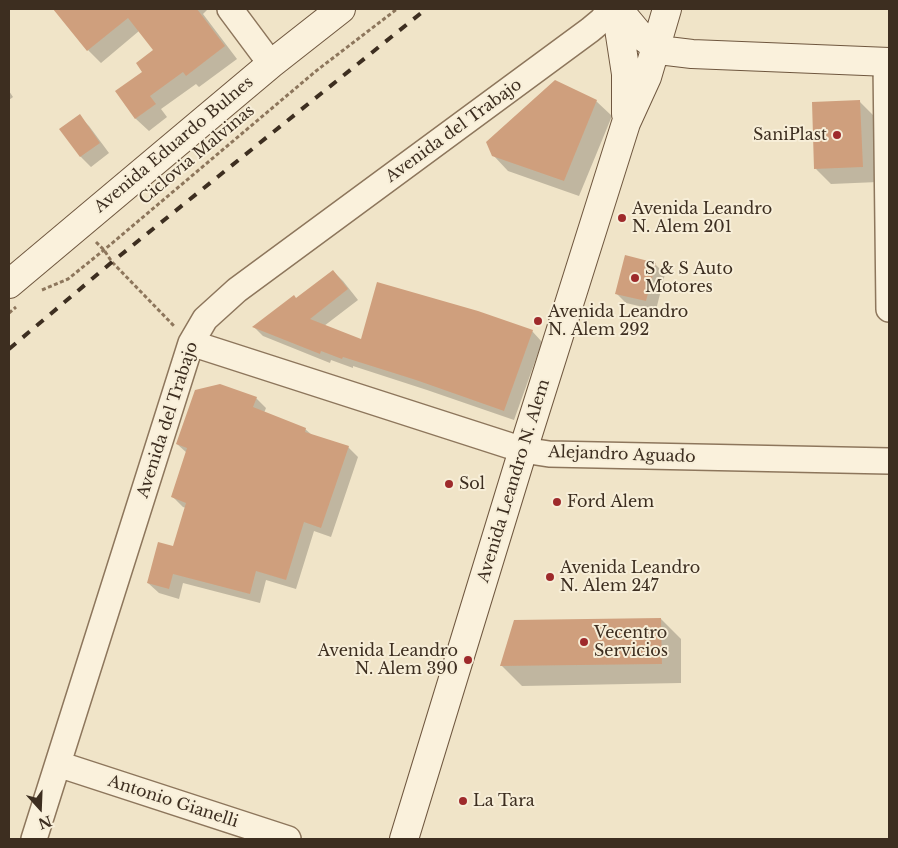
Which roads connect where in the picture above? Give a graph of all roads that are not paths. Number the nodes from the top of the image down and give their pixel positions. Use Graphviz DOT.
graph roads {
  1 [pos="230,9"];
  2 [pos="341,9"];
  3 [pos="611,9"];
  4 [pos="617,9"];
  5 [pos="668,9"];
  6 [pos="656,47"];
  7 [pos="888,62"];
  8 [pos="272,64"];
  9 [pos="626,122"];
  10 [pos="16,292"];
  11 [pos="889,309"];
  12 [pos="191,343"];
  13 [pos="522,450"];
  14 [pos="889,461"];
  15 [pos="58,764"];
  16 [pos="34,839"];
  17 [pos="288,839"];
  18 [pos="404,839"];
  1 -- 8 [label="street"];
  2 -- 8 [label="main road, Avenida Eduardo Bulnes"];
  3 -- 12 [label="street, Avenida del Trabajo"];
  4 -- 6 [label="main road"];
  4 -- 9 [label="main road, Avenida Leandro N. Alem"];
  5 -- 6 [label="main road, Avenida Leandro N. Alem"];
  6 -- 7 [label="main road"];
  6 -- 9 [label="main road, Avenida Leandro N. Alem"];
  7 -- 11 [label="street"];
  8 -- 10 [label="main road, Avenida Eduardo Bulnes"];
  9 -- 13 [label="main road, Avenida Leandro N. Alem"];
  12 -- 13 [label="street, Alejandro Aguado"];
  12 -- 15 [label="street, Avenida del Trabajo"];
  13 -- 14 [label="street, Alejandro Aguado"];
  13 -- 18 [label="main road, Avenida Leandro N. Alem"];
  15 -- 16 [label="street, Avenida del Trabajo"];
  15 -- 17 [label="street, Antonio Gianelli"];
}
